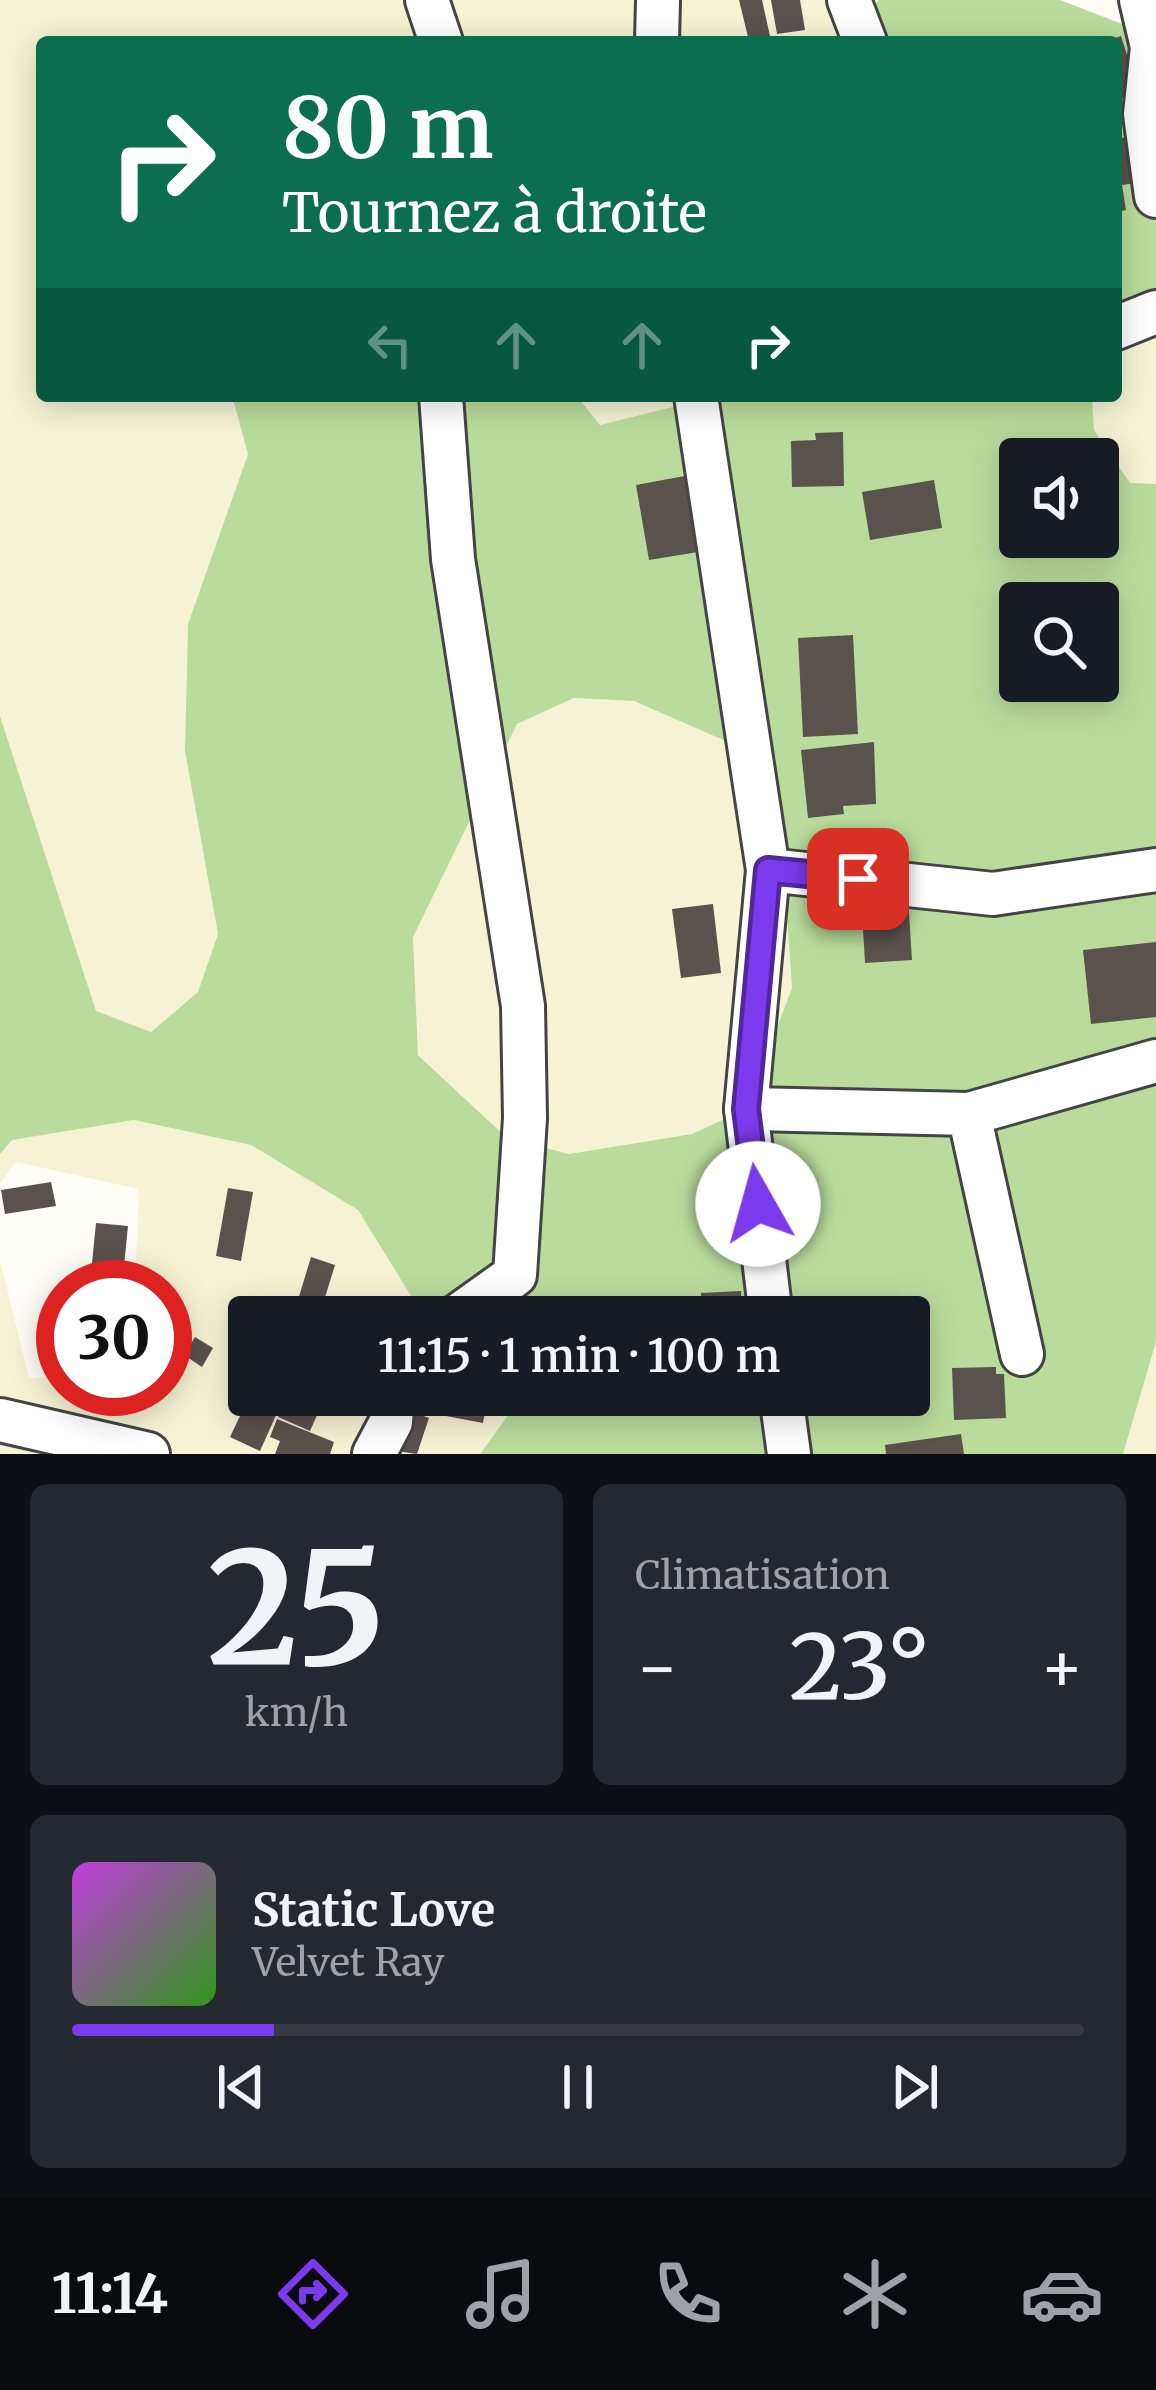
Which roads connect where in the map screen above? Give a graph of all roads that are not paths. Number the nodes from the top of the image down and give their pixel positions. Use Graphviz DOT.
graph roads {
  1 [pos="427,0"];
  2 [pos="658,0"];
  3 [pos="849,0"];
  4 [pos="1141,0"];
  5 [pos="439,36"];
  6 [pos="657,36"];
  7 [pos="864,36"];
  8 [pos="1156,196"];
  9 [pos="1156,312"];
  10 [pos="1122,326"];
  11 [pos="441,402"];
  12 [pos="697,402"];
  13 [pos="768,870"];
  14 [pos="1156,870"];
  15 [pos="1156,1061"];
  16 [pos="746,1109"];
  17 [pos="969,1114"];
  18 [pos="485,1296"];
  19 [pos="768,1296"];
  20 [pos="1022,1354"];
  21 [pos="784,1416"];
  22 [pos="0,1420"];
  23 [pos="148,1454"];
  24 [pos="789,1454"];
  1 -- 5 [label="street"];
  2 -- 6 [label="street"];
  3 -- 7 [label="street"];
  4 -- 8 [label="street"];
  9 -- 10 [label="street"];
  11 -- 18 [label="street"];
  12 -- 13 [label="street"];
  13 -- 14 [label="street"];
  13 -- 16 [label="street"];
  15 -- 17 [label="street"];
  16 -- 17 [label="street"];
  16 -- 19 [label="street"];
  17 -- 20 [label="street"];
  21 -- 24 [label="street"];
  22 -- 23 [label="street"];
}
